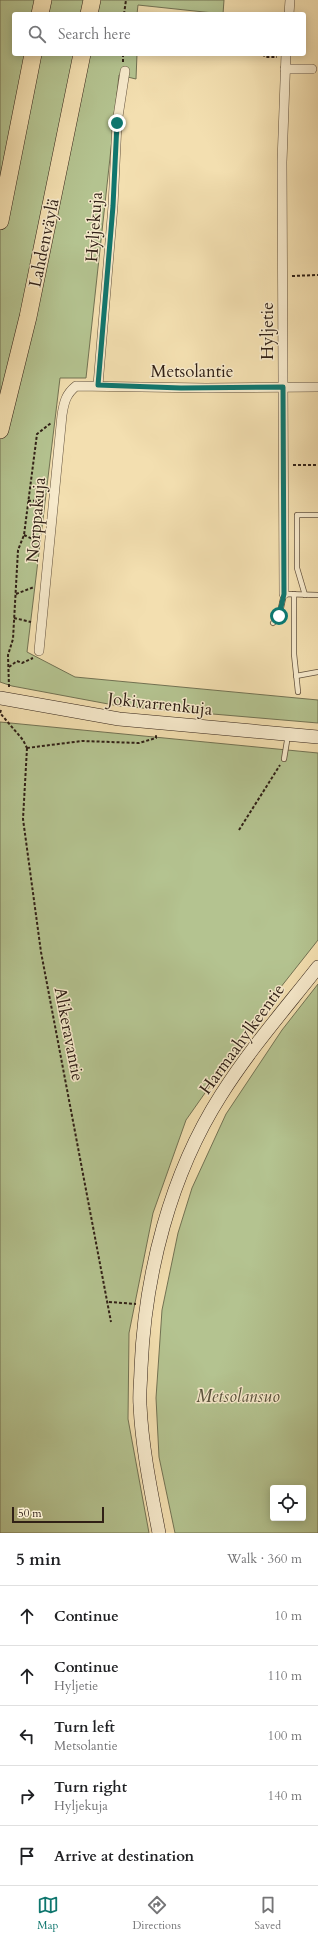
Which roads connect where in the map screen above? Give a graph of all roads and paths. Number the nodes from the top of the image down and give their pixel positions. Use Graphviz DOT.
graph roads {
  1 [pos="43,0"];
  2 [pos="92,0"];
  3 [pos="126,0"];
  4 [pos="290,0"];
  5 [pos="40,12"];
  6 [pos="89,12"];
  7 [pos="124,12"];
  8 [pos="289,12"];
  9 [pos="33,56"];
  10 [pos="82,56"];
  11 [pos="286,56"];
  12 [pos="285,69"];
  13 [pos="312,69"];
  14 [pos="125,71"];
  15 [pos="0,221"];
  16 [pos="318,275"];
  17 [pos="283,276"];
  18 [pos="98,385"];
  19 [pos="318,386"];
  20 [pos="283,387"];
  21 [pos="68,392"];
  22 [pos="62,415"];
  23 [pos="0,430"];
  24 [pos="318,465"];
  25 [pos="284,466"];
  26 [pos="54,499"];
  27 [pos="28,501"];
  28 [pos="318,515"];
  29 [pos="24,535"];
  30 [pos="50,547"];
  31 [pos="47,583"];
  32 [pos="16,594"];
  33 [pos="284,594"];
  34 [pos="294,594"];
  35 [pos="305,595"];
  36 [pos="318,595"];
  37 [pos="14,618"];
  38 [pos="273,623"];
  39 [pos="42,624"];
  40 [pos="39,651"];
  41 [pos="10,667"];
  42 [pos="318,672"];
  43 [pos="296,676"];
  44 [pos="298,692"];
  45 [pos="3,698"];
  46 [pos="159,723"];
  47 [pos="288,735"];
  48 [pos="318,738"];
  49 [pos="27,748"];
  50 [pos="284,759"];
  51 [pos="238,830"];
  52 [pos="318,967"];
  53 [pos="108,1302"];
  54 [pos="147,1305"];
  55 [pos="111,1322"];
  56 [pos="159,1533"];
  1 -- 5 [label="highway"];
  2 -- 6 [label="highway"];
  3 -- 7 [label="path"];
  4 -- 8 [label="street"];
  9 -- 15 [label="highway"];
  10 -- 23 [label="highway, Lahdenväylä"];
  11 -- 12 [label="street, Hyljetie"];
  12 -- 13 [label="street"];
  12 -- 17 [label="street, Hyljetie"];
  14 -- 18 [label="street, Hyljekuja"];
  16 -- 17 [label="path"];
  17 -- 20 [label="street, Hyljetie"];
  18 -- 20 [label="street, Metsolantie"];
  18 -- 21 [label="street, Metsolantie"];
  19 -- 20 [label="street, Metsolantie"];
  20 -- 25 [label="street, Hyljetie"];
  21 -- 22 [label="street, Norppakuja"];
  22 -- 26 [label="street, Norppakuja"];
  22 -- 27 [label="path"];
  24 -- 25 [label="path"];
  25 -- 33 [label="street, Hyljetie"];
  26 -- 27 [label="path"];
  26 -- 30 [label="street, Norppakuja"];
  27 -- 29 [label="path"];
  28 -- 35 [label="lane"];
  29 -- 30 [label="path"];
  29 -- 32 [label="path"];
  30 -- 31 [label="street, Norppakuja"];
  31 -- 32 [label="path"];
  31 -- 39 [label="street, Norppakuja"];
  32 -- 37 [label="path"];
  33 -- 34 [label="lane"];
  33 -- 38 [label="lane"];
  34 -- 35 [label="lane"];
  34 -- 43 [label="lane"];
  35 -- 36 [label="lane"];
  37 -- 39 [label="path"];
  37 -- 41 [label="path"];
  39 -- 40 [label="street, Norppakuja"];
  40 -- 41 [label="path"];
  41 -- 45 [label="path"];
  42 -- 43 [label="lane"];
  43 -- 44 [label="lane"];
  45 -- 46 [label="street, Jokivarrenkuja"];
  45 -- 49 [label="path"];
  46 -- 47 [label="street, Jokivarrenkuja"];
  46 -- 49 [label="path"];
  47 -- 48 [label="street, Jokivarrenkuja"];
  47 -- 50 [label="lane"];
  49 -- 53 [label="path, Alikeravantie"];
  50 -- 51 [label="path"];
  52 -- 54 [label="street, Harmaahylkeentie"];
  53 -- 54 [label="path"];
  53 -- 55 [label="path, Alikeravantie"];
  54 -- 56 [label="street, Harmaahylkeentie"];
}
